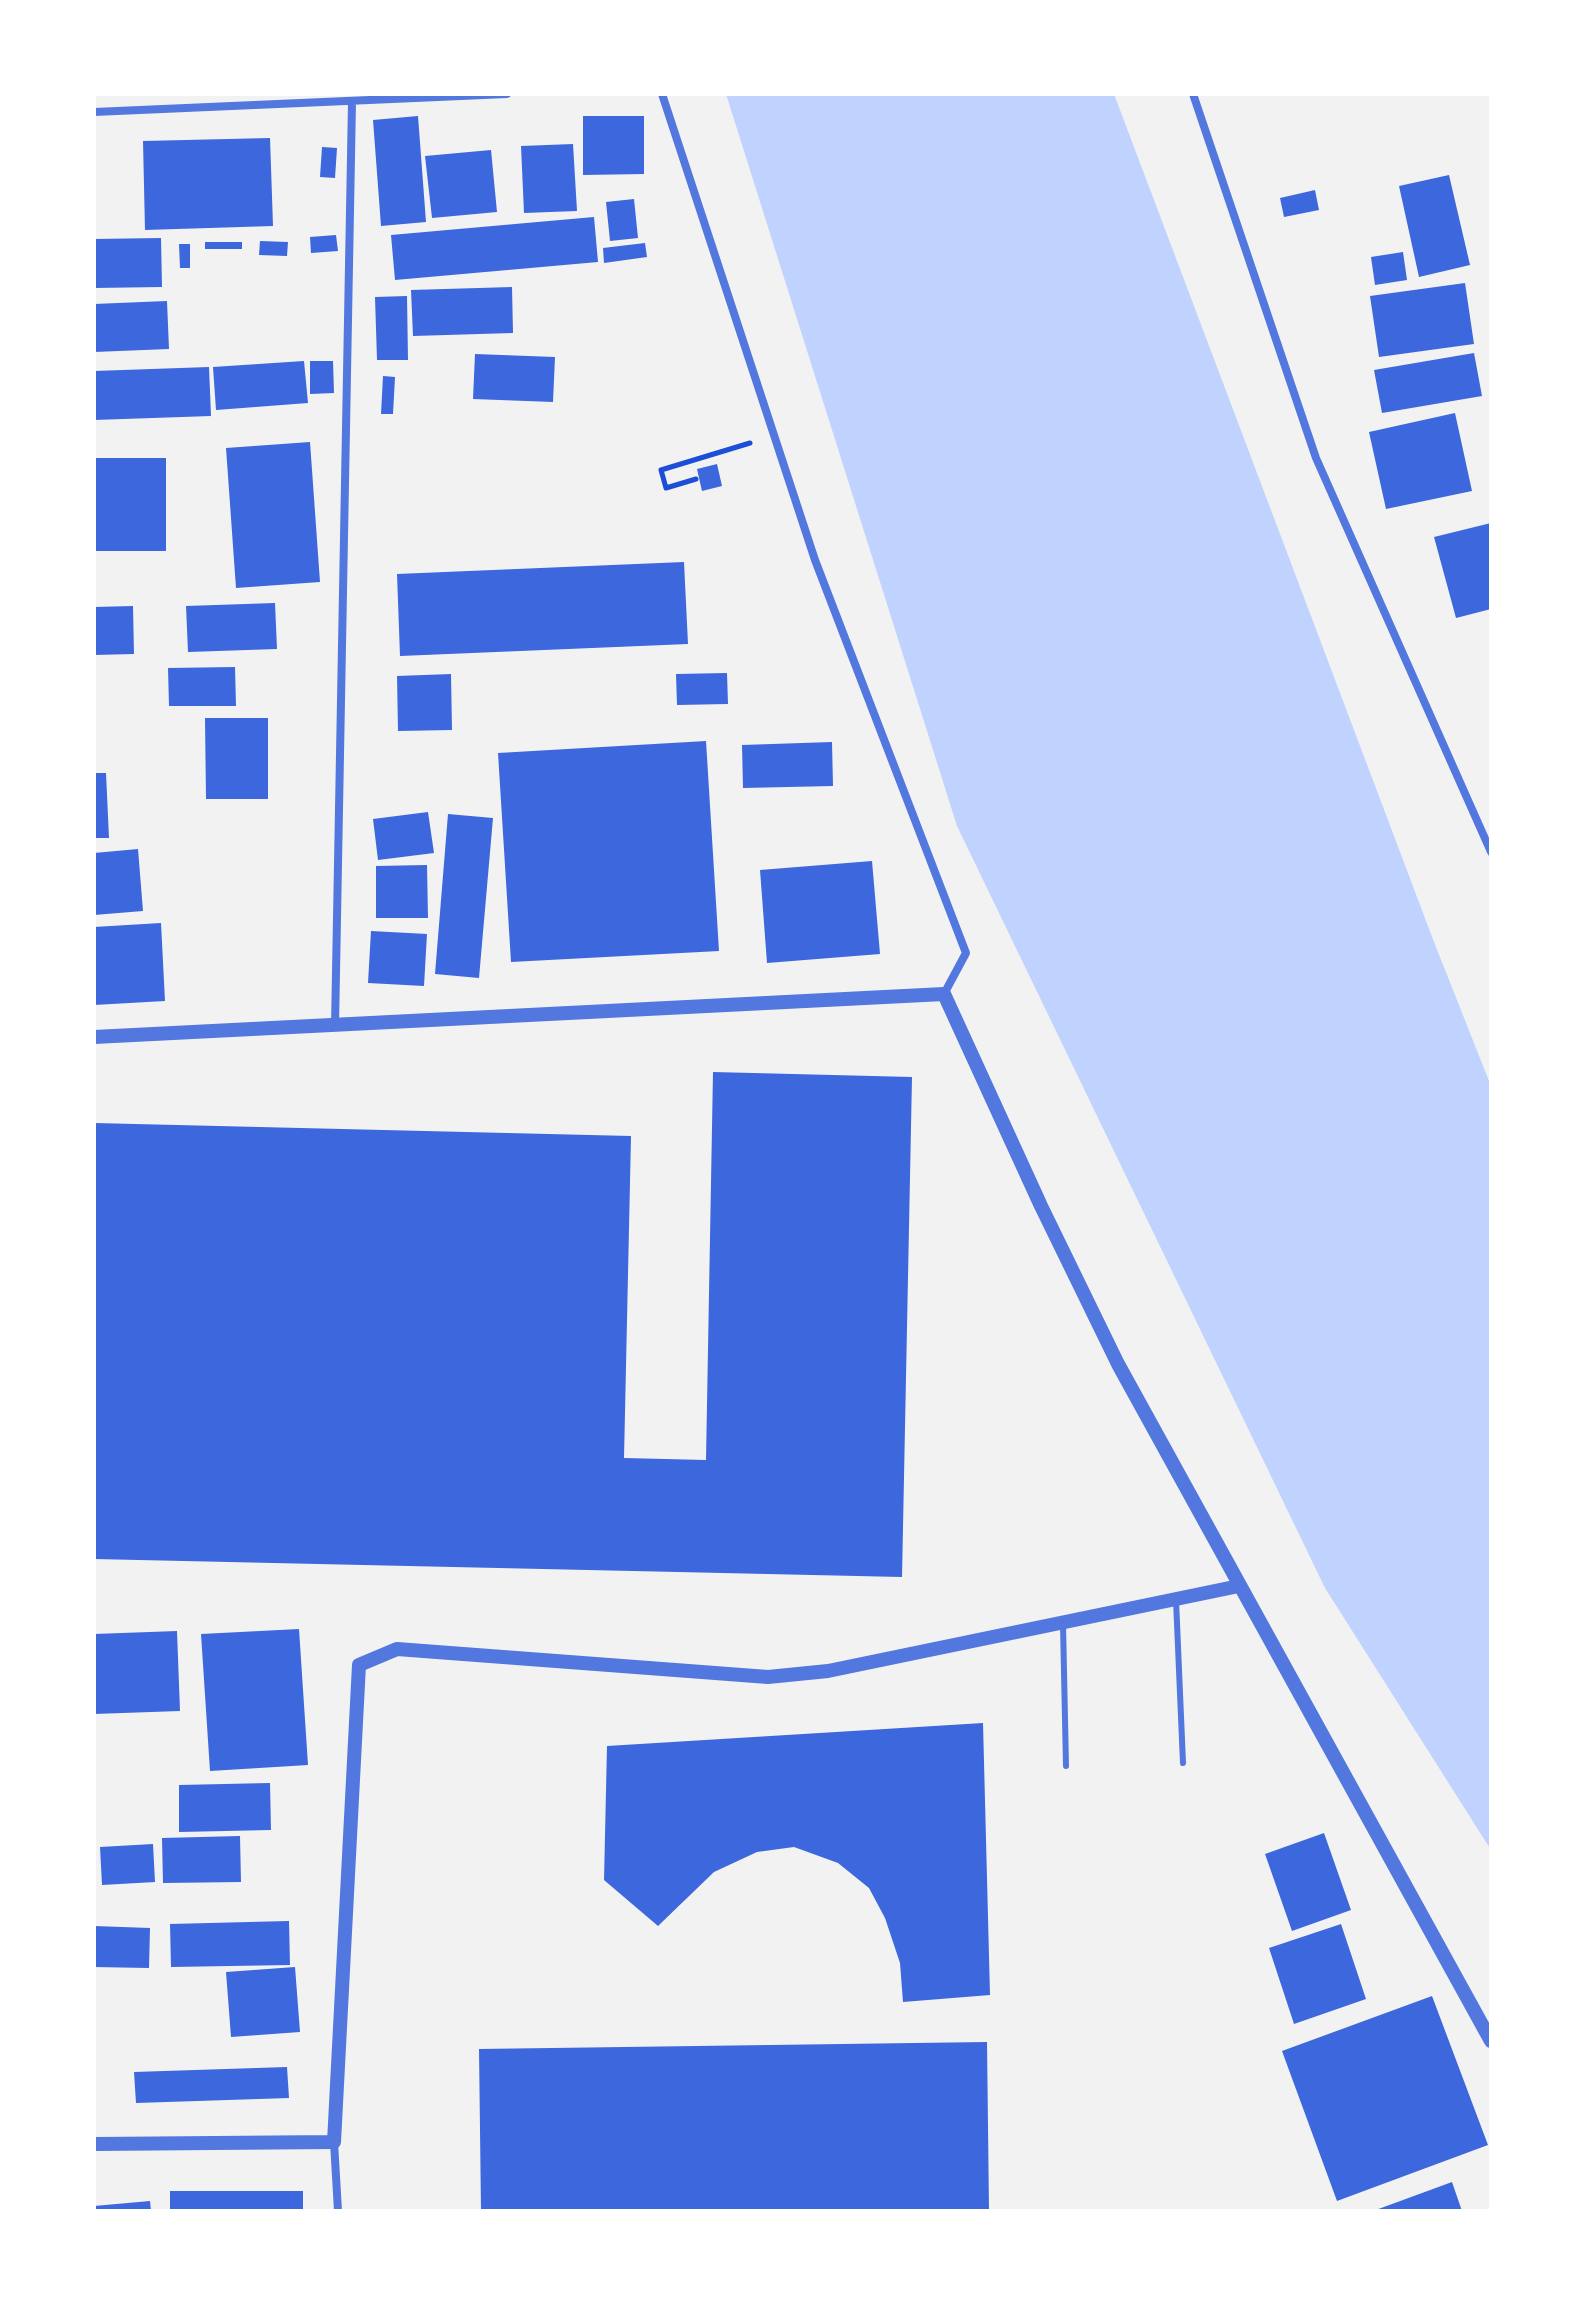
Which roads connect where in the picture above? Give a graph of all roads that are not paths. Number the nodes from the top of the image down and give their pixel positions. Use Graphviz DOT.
graph roads {
  1 [pos="507,94"];
  2 [pos="662,94"];
  3 [pos="1193,94"];
  4 [pos="352,102"];
  5 [pos="94,112"];
  6 [pos="1491,852"];
  7 [pos="944,994"];
  8 [pos="335,1026"];
  9 [pos="94,1037"];
  10 [pos="1239,1586"];
  11 [pos="1176,1600"];
  12 [pos="1063,1624"];
  13 [pos="1183,1763"];
  14 [pos="1066,1766"];
  15 [pos="1491,2041"];
  16 [pos="334,2142"];
  17 [pos="94,2144"];
  18 [pos="338,2211"];
  1 -- 4 [label="street"];
  2 -- 7 [label="street"];
  3 -- 6 [label="street"];
  4 -- 5 [label="street"];
  4 -- 8 [label="street"];
  7 -- 8 [label="street"];
  7 -- 10 [label="street"];
  8 -- 9 [label="street"];
  10 -- 11 [label="street"];
  10 -- 15 [label="street"];
  11 -- 12 [label="street"];
  11 -- 13 [label="lane"];
  12 -- 14 [label="lane"];
  12 -- 16 [label="street"];
  16 -- 17 [label="street"];
  16 -- 18 [label="street"];
}
